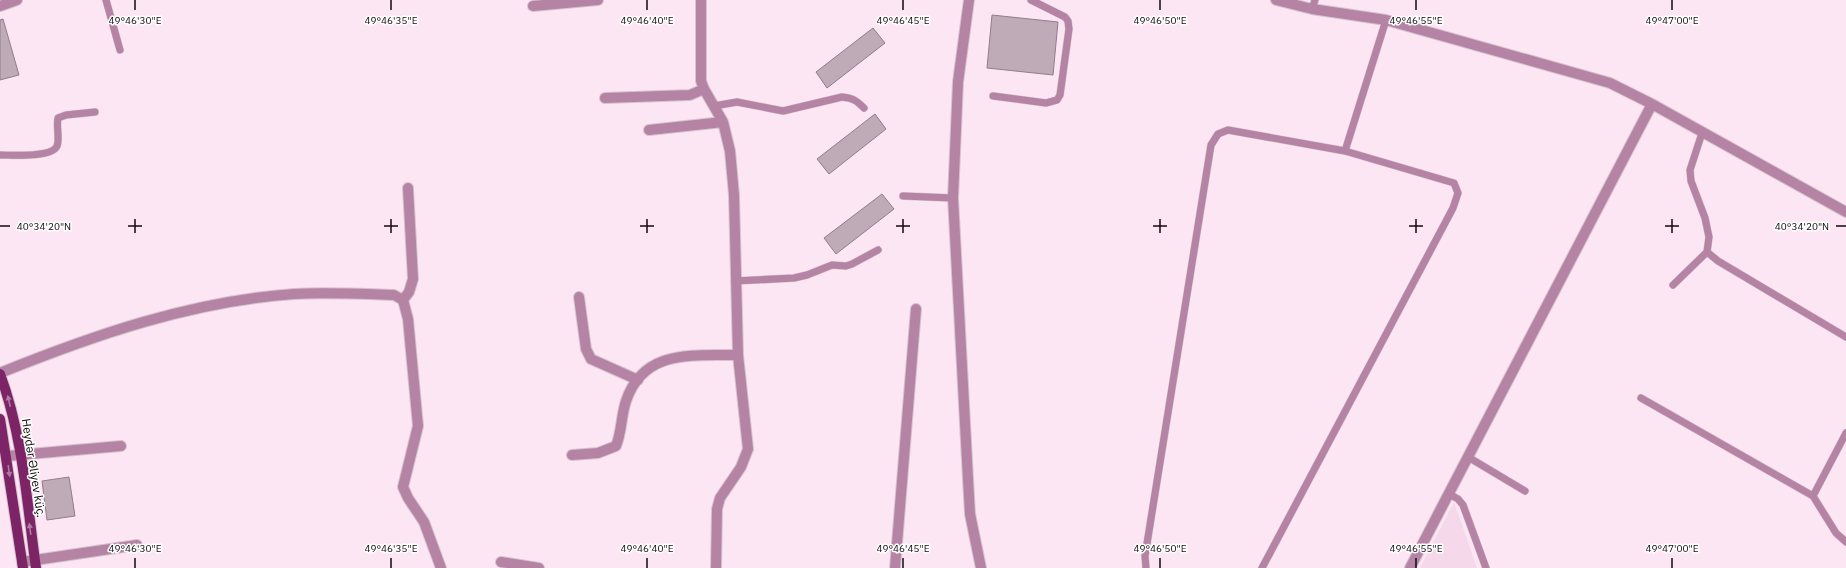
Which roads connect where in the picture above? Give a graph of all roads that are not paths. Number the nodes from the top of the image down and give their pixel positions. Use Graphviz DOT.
graph roads {
  1 [pos="17,0"];
  2 [pos="106,0"];
  3 [pos="598,0"];
  4 [pos="701,0"];
  5 [pos="969,0"];
  6 [pos="1031,0"];
  7 [pos="1276,0"];
  8 [pos="1313,5"];
  9 [pos="0,6"];
  10 [pos="533,6"];
  11 [pos="1386,20"];
  12 [pos="120,50"];
  13 [pos="704,89"];
  14 [pos="993,96"];
  15 [pos="605,98"];
  16 [pos="1652,104"];
  17 [pos="714,106"];
  18 [pos="864,108"];
  19 [pos="95,112"];
  20 [pos="723,122"];
  21 [pos="649,130"];
  22 [pos="1702,133"];
  23 [pos="1345,151"];
  24 [pos="0,155"];
  25 [pos="408,188"];
  26 [pos="903,196"];
  27 [pos="953,198"];
  28 [pos="1846,212"];
  29 [pos="878,250"];
  30 [pos="1707,252"];
  31 [pos="735,281"];
  32 [pos="1673,285"];
  33 [pos="580,297"];
  34 [pos="403,300"];
  35 [pos="916,309"];
  36 [pos="1846,337"];
  37 [pos="738,355"];
  38 [pos="0,374"];
  39 [pos="638,380"];
  40 [pos="1641,398"];
  41 [pos="0,419"];
  42 [pos="1846,432"];
  43 [pos="121,446"];
  44 [pos="20,454"];
  45 [pos="572,455"];
  46 [pos="7,456"];
  47 [pos="1468,457"];
  48 [pos="1525,491"];
  49 [pos="1449,494"];
  50 [pos="1813,496"];
  51 [pos="1846,542"];
  52 [pos="137,545"];
  53 [pos="501,562"];
  54 [pos="35,564"];
  55 [pos="23,565"];
  56 [pos="441,568"];
  57 [pos="540,568"];
  58 [pos="716,568"];
  59 [pos="895,568"];
  60 [pos="981,568"];
  61 [pos="1146,568"];
  62 [pos="1262,568"];
  63 [pos="1410,568"];
  64 [pos="1486,568"];
  1 -- 9 [label="street"];
  2 -- 12 [label="lane"];
  3 -- 10 [label="street"];
  4 -- 13 [label="street"];
  5 -- 27 [label="street"];
  6 -- 14 [label="lane"];
  7 -- 8 [label="street"];
  8 -- 11 [label="street"];
  11 -- 16 [label="street"];
  11 -- 23 [label="lane"];
  13 -- 15 [label="street"];
  13 -- 17 [label="street"];
  16 -- 22 [label="street"];
  16 -- 47 [label="street"];
  17 -- 18 [label="lane"];
  17 -- 20 [label="street"];
  19 -- 24 [label="lane"];
  20 -- 21 [label="street"];
  20 -- 31 [label="street"];
  22 -- 28 [label="street"];
  22 -- 30 [label="lane"];
  23 -- 61 [label="lane"];
  23 -- 62 [label="lane"];
  25 -- 34 [label="street"];
  26 -- 27 [label="lane"];
  27 -- 60 [label="street"];
  29 -- 31 [label="lane"];
  30 -- 32 [label="lane"];
  30 -- 36 [label="lane"];
  31 -- 37 [label="street"];
  33 -- 39 [label="street"];
  34 -- 38 [label="street"];
  34 -- 56 [label="street"];
  35 -- 59 [label="street"];
  37 -- 39 [label="street"];
  37 -- 58 [label="street"];
  44 -- 38 [label="main road, Heydər Əliyev küç., one-way"];
  39 -- 45 [label="street"];
  40 -- 50 [label="lane"];
  41 -- 46 [label="main road, Heydər Əliyev küç."];
  42 -- 50 [label="lane"];
  43 -- 44 [label="street"];
  44 -- 46 [label="street"];
  54 -- 44 [label="main road, Heydər Əliyev küç., one-way"];
  46 -- 55 [label="main road, Heydər Əliyev küç., one-way"];
  47 -- 48 [label="lane"];
  47 -- 49 [label="street"];
  49 -- 63 [label="street"];
  49 -- 64 [label="lane"];
  50 -- 51 [label="lane"];
  52 -- 54 [label="street"];
  53 -- 57 [label="street"];
  54 -- 55 [label="street"];
}
